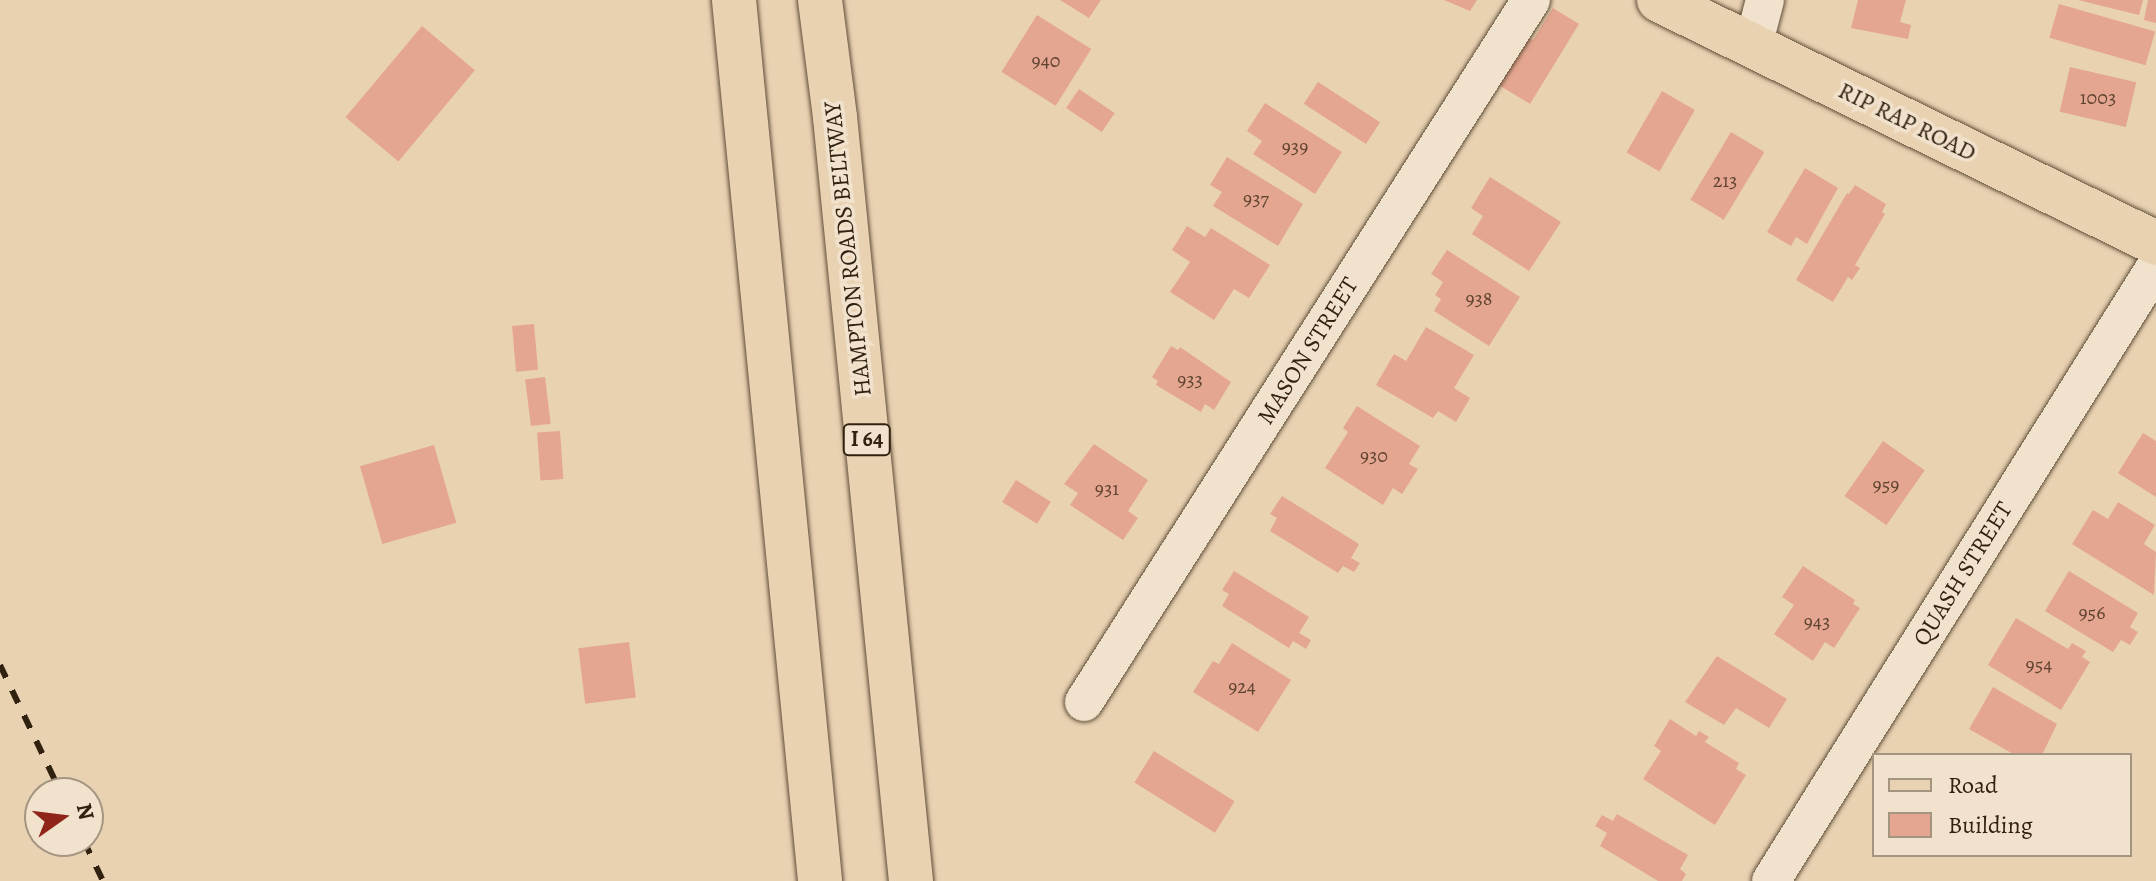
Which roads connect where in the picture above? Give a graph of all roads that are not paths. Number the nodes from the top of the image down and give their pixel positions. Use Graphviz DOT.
graph roads {
  1 [pos="734,0"];
  2 [pos="820,0"];
  3 [pos="1531,0"];
  4 [pos="1659,0"];
  5 [pos="1765,0"];
  6 [pos="1753,46"];
  7 [pos="2156,243"];
  8 [pos="2156,266"];
  9 [pos="1084,702"];
  10 [pos="820,881"];
  11 [pos="911,881"];
  12 [pos="1771,881"];
  1 -- 10 [label="main road"];
  2 -- 11 [label="main road, HAMPTON ROADS BELTWAY / I 64"];
  3 -- 9 [label="street, MASON STREET"];
  4 -- 6 [label="main road, RIP RAP ROAD"];
  5 -- 6 [label="street"];
  6 -- 7 [label="main road, RIP RAP ROAD"];
  8 -- 12 [label="street, QUASH STREET"];
}
